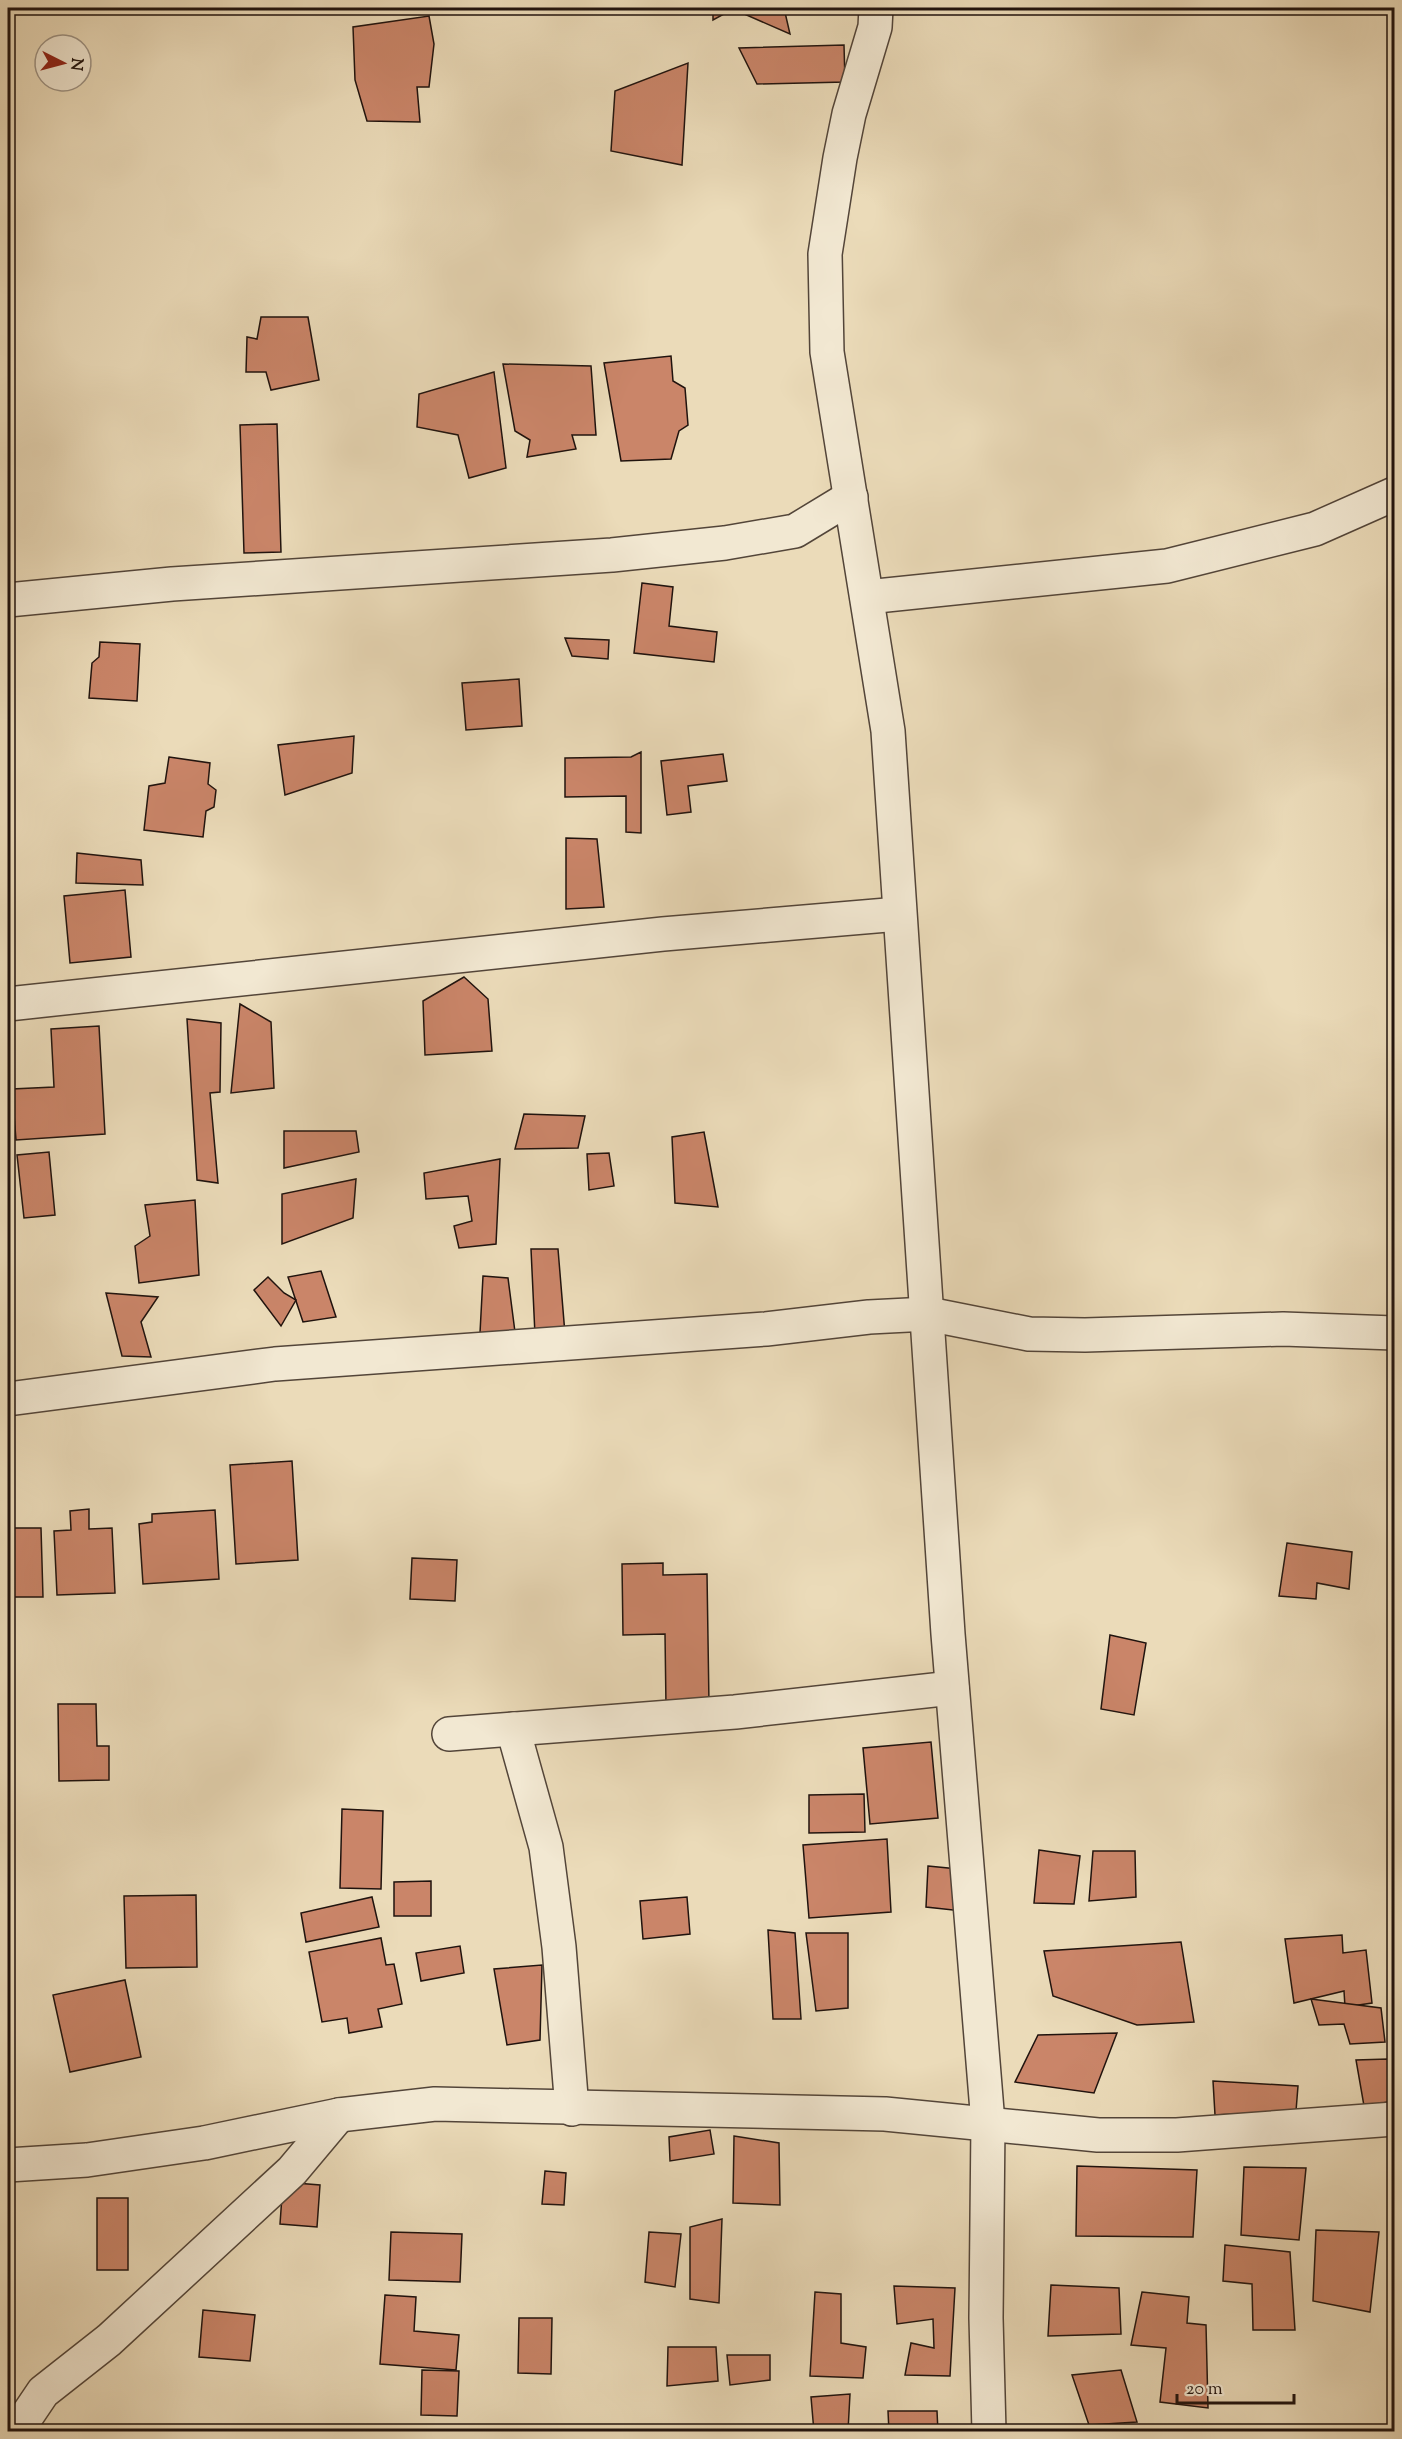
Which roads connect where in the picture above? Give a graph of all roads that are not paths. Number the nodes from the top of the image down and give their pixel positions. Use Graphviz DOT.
graph roads {
  1 [pos="876,8"];
  2 [pos="1395,494"];
  3 [pos="851,497"];
  4 [pos="867,597"];
  5 [pos="8,600"];
  6 [pos="899,914"];
  7 [pos="8,1004"];
  8 [pos="928,1314"];
  9 [pos="1395,1333"];
  10 [pos="8,1399"];
  11 [pos="952,1688"];
  12 [pos="513,1729"];
  13 [pos="449,1734"];
  14 [pos="572,2109"];
  15 [pos="339,2115"];
  16 [pos="1395,2119"];
  17 [pos="988,2123"];
  18 [pos="8,2165"];
  19 [pos="16,2432"];
  20 [pos="988,2432"];
  1 -- 3 [label="street"];
  2 -- 4 [label="street"];
  3 -- 4 [label="street"];
  3 -- 5 [label="street"];
  4 -- 6 [label="street"];
  6 -- 7 [label="street"];
  6 -- 8 [label="street"];
  8 -- 9 [label="street"];
  8 -- 10 [label="street"];
  8 -- 11 [label="street"];
  11 -- 12 [label="street"];
  11 -- 17 [label="street"];
  12 -- 13 [label="street"];
  12 -- 14 [label="street"];
  14 -- 15 [label="street"];
  14 -- 17 [label="street"];
  15 -- 18 [label="street"];
  15 -- 19 [label="street"];
  16 -- 17 [label="street"];
  17 -- 20 [label="street"];
}
